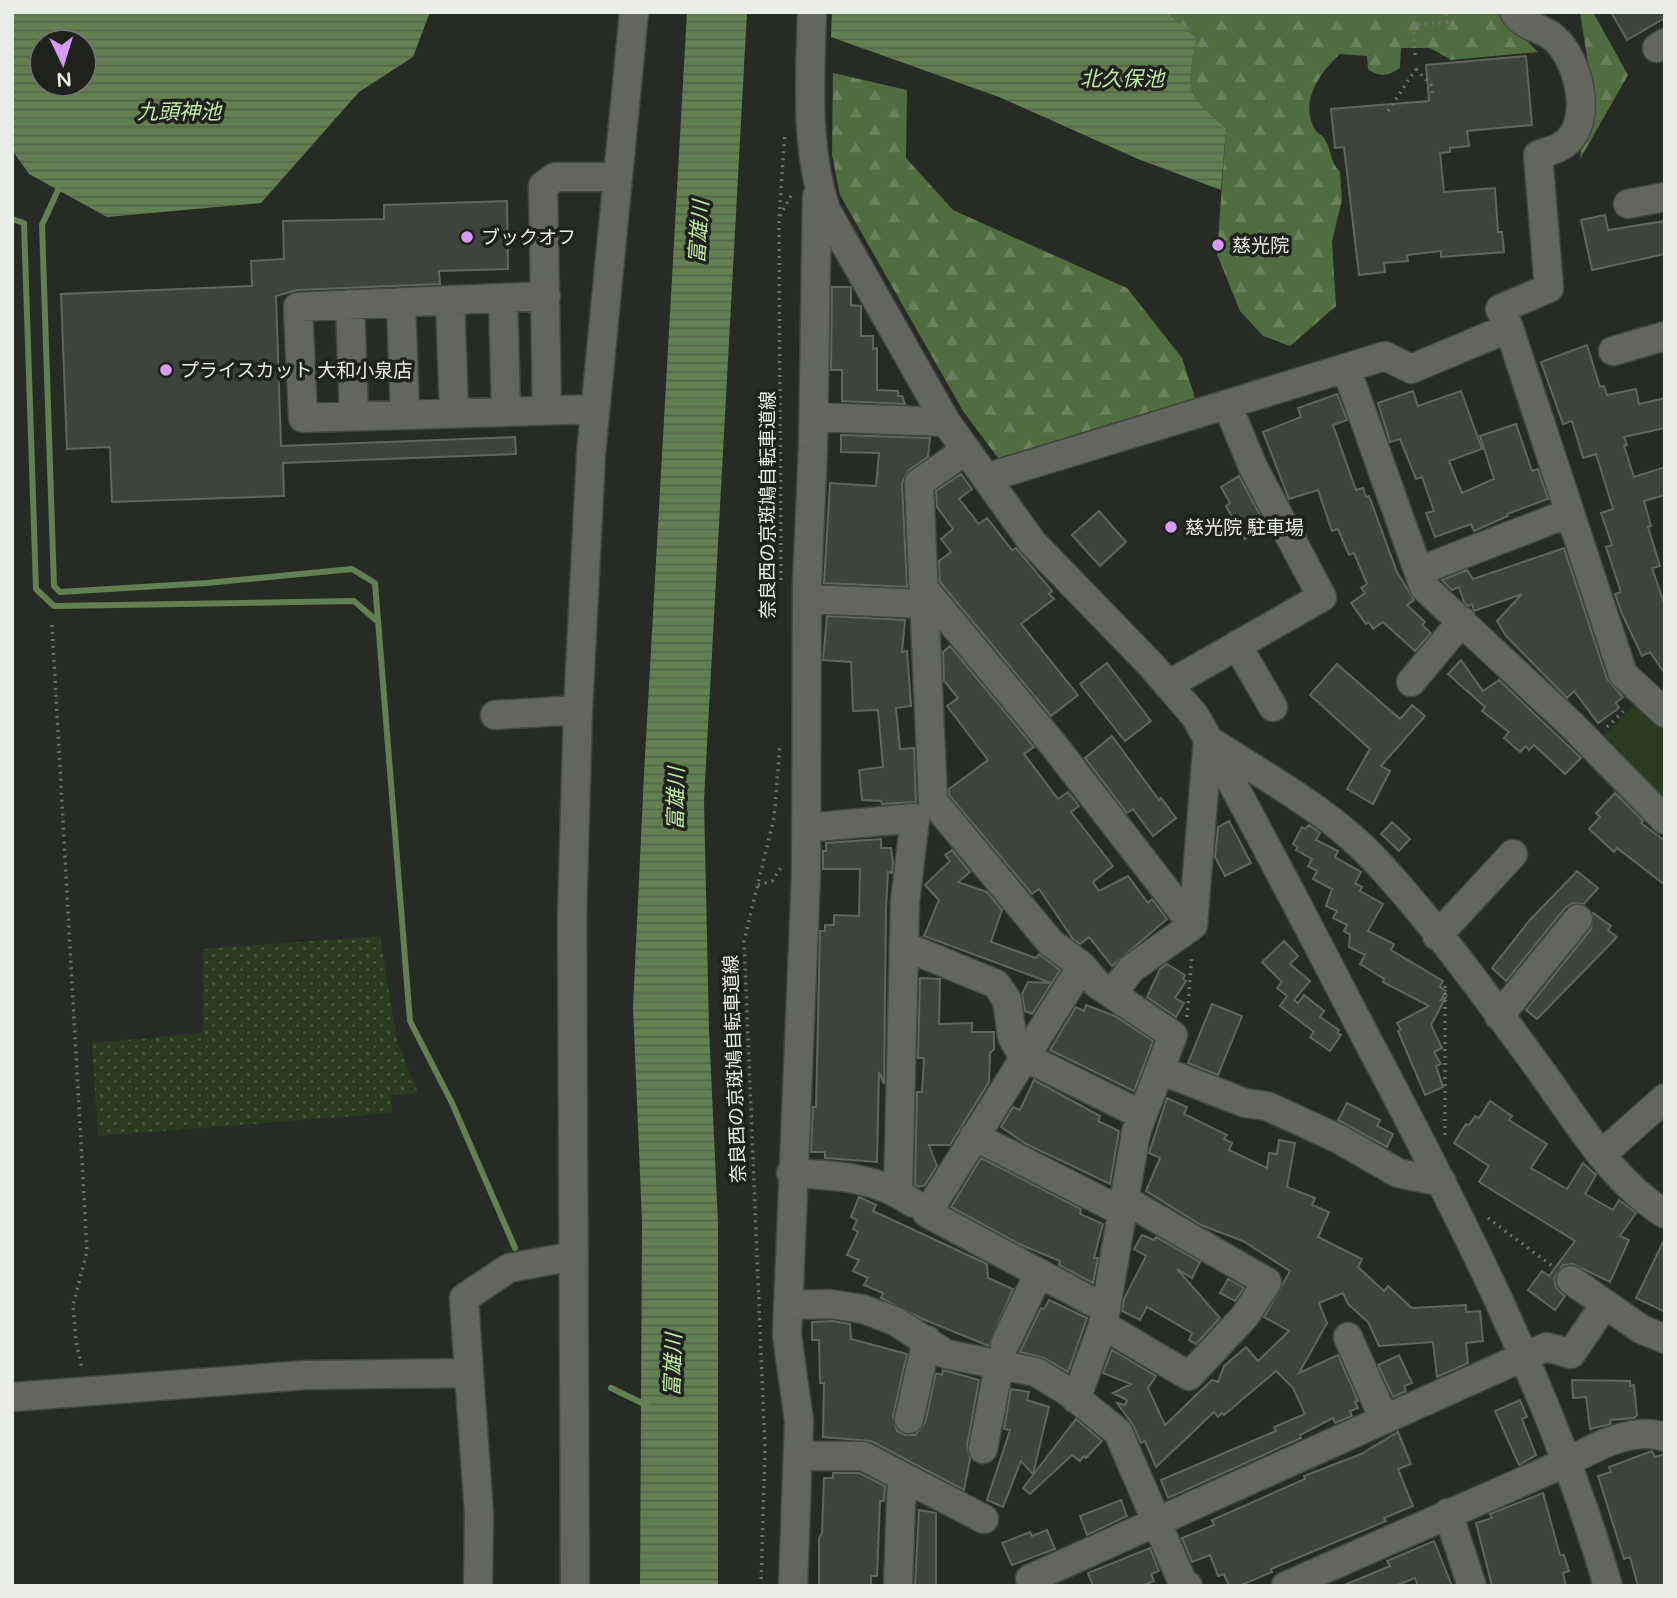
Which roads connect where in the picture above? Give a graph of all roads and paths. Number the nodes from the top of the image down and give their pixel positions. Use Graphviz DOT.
graph roads {
  1 [pos="634,12"];
  2 [pos="813,12"];
  3 [pos="1446,12"];
  4 [pos="1514,12"];
  5 [pos="1415,55"];
  6 [pos="1433,93"];
  7 [pos="1388,111"];
  8 [pos="617,177"];
  9 [pos="818,186"];
  10 [pos="1665,197"];
  11 [pos="1628,204"];
  12 [pos="779,218"];
  13 [pos="546,296"];
  14 [pos="503,298"];
  15 [pos="450,300"];
  16 [pos="401,302"];
  17 [pos="350,304"];
  18 [pos="1506,323"];
  19 [pos="1665,336"];
  20 [pos="1613,351"];
  21 [pos="1346,368"];
  22 [pos="1227,404"];
  23 [pos="595,409"];
  24 [pos="506,410"];
  25 [pos="557,410"];
  26 [pos="454,412"];
  27 [pos="405,414"];
  28 [pos="354,416"];
  29 [pos="814,417"];
  30 [pos="946,422"];
  31 [pos="965,450"];
  32 [pos="986,478"];
  33 [pos="1569,513"];
  34 [pos="1419,571"];
  35 [pos="794,595"];
  36 [pos="924,597"];
  37 [pos="1462,621"];
  38 [pos="52,625"];
  39 [pos="1237,645"];
  40 [pos="1411,682"];
  41 [pos="1168,685"];
  42 [pos="1643,693"];
  43 [pos="1273,707"];
  44 [pos="578,710"];
  45 [pos="1665,713"];
  46 [pos="495,715"];
  47 [pos="1208,739"];
  48 [pos="780,742"];
  49 [pos="1591,743"];
  50 [pos="1665,820"];
  51 [pos="806,828"];
  52 [pos="1513,854"];
  53 [pos="1578,919"];
  54 [pos="1193,925"];
  55 [pos="1441,942"];
  56 [pos="904,946"];
  57 [pos="1082,966"];
  58 [pos="1112,994"];
  59 [pos="1499,1016"];
  60 [pos="1173,1035"];
  61 [pos="1023,1056"];
  62 [pos="1160,1070"];
  63 [pos="1665,1098"];
  64 [pos="1142,1115"];
  65 [pos="974,1136"];
  66 [pos="1444,1145"];
  67 [pos="1601,1155"];
  68 [pos="792,1173"];
  69 [pos="1442,1182"];
  70 [pos="898,1193"];
  71 [pos="1124,1206"];
  72 [pos="927,1213"];
  73 [pos="1665,1214"];
  74 [pos="1483,1215"];
  75 [pos="573,1256"];
  76 [pos="1039,1273"];
  77 [pos="1571,1280"];
  78 [pos="1605,1304"];
  79 [pos="788,1305"];
  80 [pos="1104,1317"];
  81 [pos="1348,1337"];
  82 [pos="1665,1339"];
  83 [pos="927,1340"];
  84 [pos="1002,1355"];
  85 [pos="1525,1356"];
  86 [pos="469,1373"];
  87 [pos="86,1391"];
  88 [pos="12,1397"];
  89 [pos="1076,1399"];
  90 [pos="909,1419"];
  91 [pos="1384,1419"];
  92 [pos="1665,1437"];
  93 [pos="983,1449"];
  94 [pos="798,1456"];
  95 [pos="1567,1462"];
  96 [pos="902,1477"];
  97 [pos="1448,1513"];
  98 [pos="984,1519"];
  99 [pos="1157,1522"];
  100 [pos="1065,1575"];
  101 [pos="1030,1579"];
  102 [pos="478,1586"];
  103 [pos="575,1586"];
  104 [pos="761,1586"];
  105 [pos="793,1586"];
  106 [pos="898,1586"];
  107 [pos="1188,1586"];
  108 [pos="1286,1586"];
  109 [pos="1472,1586"];
  110 [pos="1608,1586"];
  1 -- 8 [label="street"];
  2 -- 9 [label="street"];
  3 -- 5 [label="path"];
  4 -- 18 [label="street"];
  6 -- 7 [label="path"];
  8 -- 13 [label="street"];
  8 -- 23 [label="street"];
  9 -- 29 [label="street"];
  9 -- 30 [label="street"];
  10 -- 11 [label="street"];
  12 -- 35 [label="path, 奈良西の京斑鳩自転車道線"];
  13 -- 14 [label="street"];
  13 -- 25 [label="street"];
  14 -- 15 [label="street"];
  14 -- 24 [label="street"];
  15 -- 16 [label="street"];
  15 -- 26 [label="street"];
  16 -- 17 [label="street"];
  16 -- 27 [label="street"];
  17 -- 28 [label="street"];
  17 -- 28 [label="street"];
  18 -- 21 [label="street"];
  18 -- 33 [label="street"];
  19 -- 20 [label="street"];
  21 -- 22 [label="street"];
  21 -- 34 [label="street"];
  22 -- 32 [label="street"];
  22 -- 39 [label="street"];
  23 -- 25 [label="street"];
  23 -- 44 [label="street"];
  24 -- 25 [label="street"];
  24 -- 26 [label="street"];
  26 -- 27 [label="street"];
  27 -- 28 [label="street"];
  29 -- 30 [label="street"];
  29 -- 35 [label="street"];
  30 -- 31 [label="street"];
  31 -- 32 [label="street"];
  31 -- 36 [label="street"];
  32 -- 41 [label="street"];
  33 -- 34 [label="street"];
  33 -- 42 [label="street"];
  34 -- 37 [label="street"];
  35 -- 36 [label="street"];
  35 -- 51 [label="street"];
  36 -- 54 [label="street"];
  36 -- 57 [label="street"];
  37 -- 40 [label="street"];
  37 -- 49 [label="street"];
  38 -- 87 [label="path"];
  39 -- 41 [label="street"];
  39 -- 43 [label="street"];
  41 -- 47 [label="street"];
  42 -- 45 [label="street"];
  42 -- 49 [label="path"];
  44 -- 46 [label="street"];
  44 -- 75 [label="street"];
  47 -- 54 [label="street"];
  47 -- 55 [label="street"];
  47 -- 69 [label="street"];
  48 -- 104 [label="path, 奈良西の京斑鳩自転車道線"];
  49 -- 50 [label="street"];
  51 -- 56 [label="street"];
  51 -- 68 [label="street"];
  52 -- 55 [label="street"];
  53 -- 59 [label="street"];
  54 -- 58 [label="street"];
  54 -- 60 [label="path"];
  55 -- 59 [label="street"];
  55 -- 66 [label="path"];
  56 -- 61 [label="street"];
  56 -- 70 [label="street"];
  57 -- 58 [label="street"];
  57 -- 61 [label="street"];
  58 -- 60 [label="street"];
  59 -- 67 [label="street"];
  60 -- 62 [label="street"];
  61 -- 64 [label="street"];
  61 -- 65 [label="street"];
  62 -- 64 [label="street"];
  62 -- 69 [label="street"];
  63 -- 67 [label="street"];
  64 -- 71 [label="street"];
  65 -- 71 [label="street"];
  65 -- 72 [label="street"];
  67 -- 73 [label="street"];
  68 -- 70 [label="street"];
  68 -- 79 [label="street"];
  69 -- 85 [label="street"];
  70 -- 72 [label="street"];
  71 -- 80 [label="street"];
  71 -- 80 [label="street"];
  72 -- 76 [label="street"];
  74 -- 77 [label="path"];
  75 -- 86 [label="street"];
  75 -- 103 [label="street"];
  76 -- 80 [label="street"];
  76 -- 84 [label="street"];
  77 -- 78 [label="street"];
  78 -- 82 [label="street"];
  78 -- 85 [label="street"];
  79 -- 83 [label="street"];
  79 -- 94 [label="street"];
  80 -- 89 [label="street"];
  81 -- 91 [label="street"];
  83 -- 84 [label="street"];
  83 -- 90 [label="street"];
  84 -- 89 [label="street"];
  84 -- 93 [label="street"];
  85 -- 91 [label="street"];
  85 -- 95 [label="street"];
  86 -- 87 [label="street"];
  86 -- 102 [label="street"];
  87 -- 88 [label="street"];
  89 -- 99 [label="street"];
  91 -- 99 [label="street"];
  92 -- 95 [label="street"];
  94 -- 96 [label="street"];
  94 -- 105 [label="street"];
  95 -- 97 [label="street"];
  95 -- 110 [label="street"];
  96 -- 98 [label="street"];
  96 -- 106 [label="street"];
  97 -- 108 [label="street"];
  97 -- 109 [label="street"];
  99 -- 100 [label="street"];
  99 -- 107 [label="street"];
  100 -- 101 [label="street"];
}
